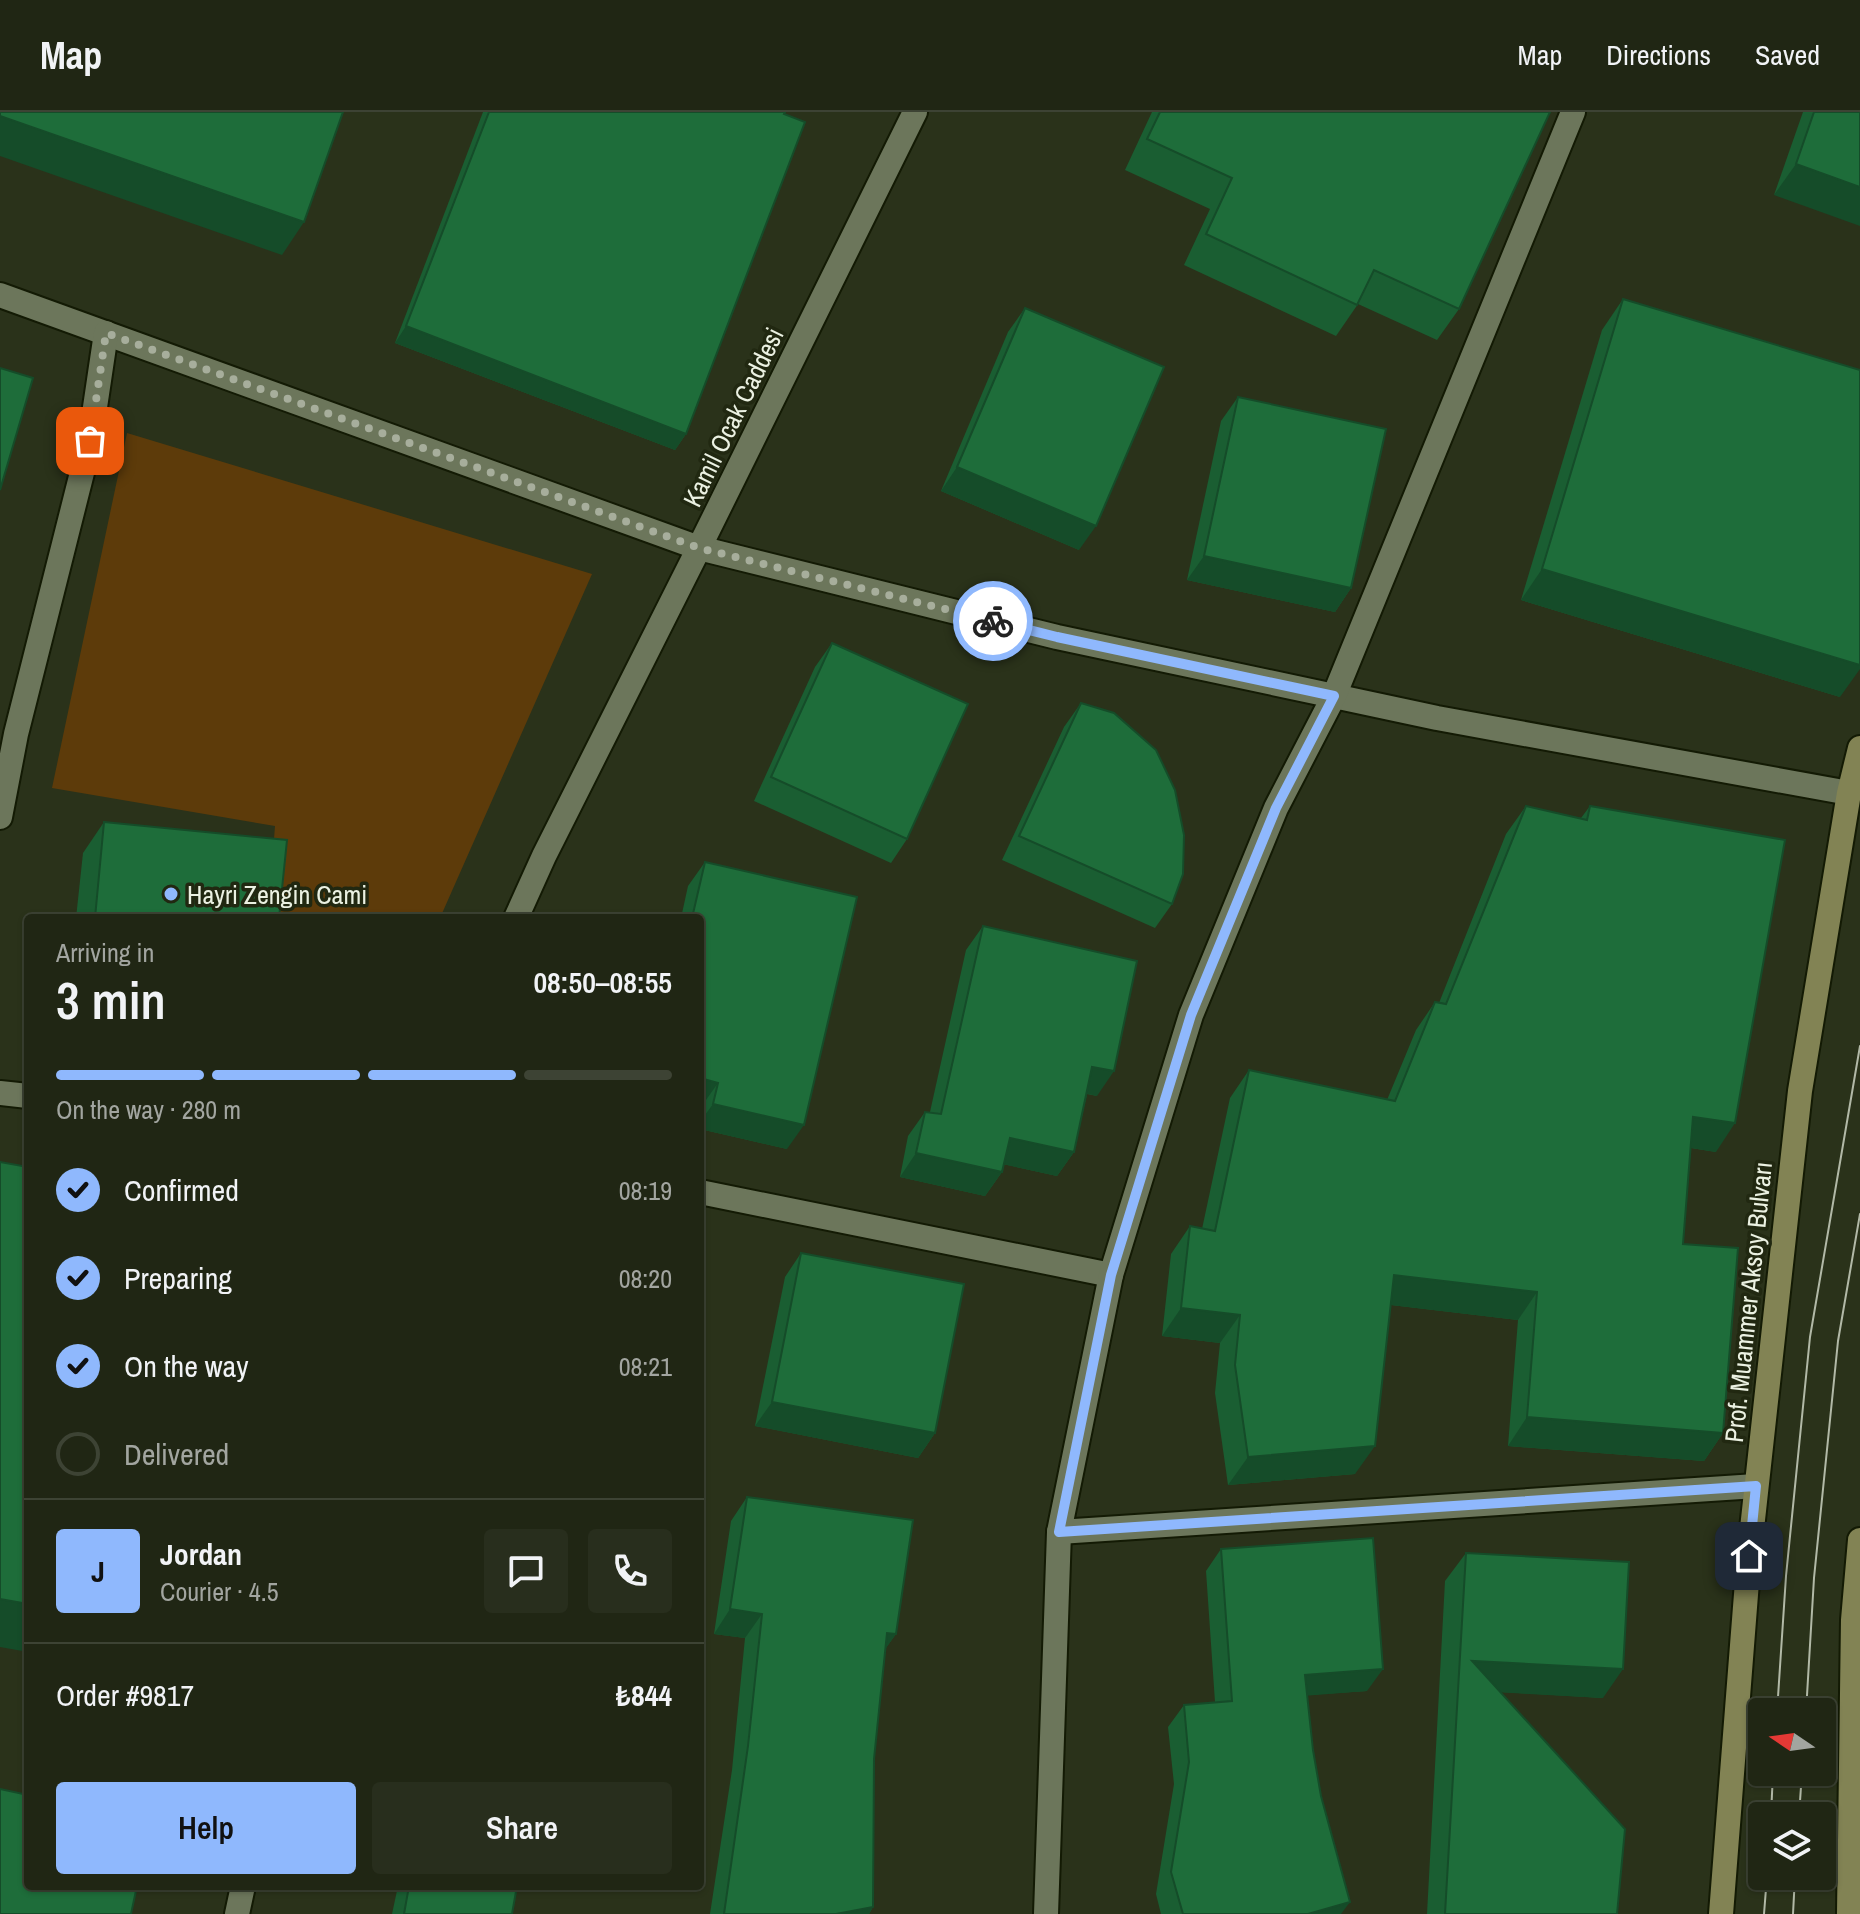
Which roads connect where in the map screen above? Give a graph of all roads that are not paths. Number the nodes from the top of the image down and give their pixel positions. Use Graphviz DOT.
graph roads {
  1 [pos="915,112"];
  2 [pos="1573,112"];
  3 [pos="0,295"];
  4 [pos="106,333"];
  5 [pos="699,548"];
  6 [pos="1334,696"];
  7 [pos="1860,748"];
  8 [pos="1849,793"];
  9 [pos="0,817"];
  10 [pos="518,914"];
  11 [pos="0,1093"];
  12 [pos="24,1096"];
  13 [pos="704,1193"];
  14 [pos="1111,1275"];
  15 [pos="1756,1486"];
  16 [pos="1059,1532"];
  17 [pos="1860,1540"];
  18 [pos="242,1890"];
  19 [pos="237,1914"];
  20 [pos="1046,1914"];
  21 [pos="1721,1914"];
  22 [pos="1849,1914"];
  1 -- 5 [label="street, Kamil Ocak Caddesi"];
  2 -- 6 [label="street"];
  3 -- 4 [label="street"];
  4 -- 5 [label="street"];
  4 -- 9 [label="street"];
  5 -- 6 [label="street"];
  5 -- 10 [label="street, Kamil Ocak Caddesi"];
  6 -- 8 [label="street"];
  6 -- 14 [label="street"];
  7 -- 8 [label="main road, Prof. Muammer Aksoy Bulvarı"];
  8 -- 15 [label="main road, Prof. Muammer Aksoy Bulvarı"];
  11 -- 12 [label="street"];
  13 -- 14 [label="street"];
  14 -- 16 [label="street"];
  15 -- 16 [label="street"];
  15 -- 21 [label="main road, Prof. Muammer Aksoy Bulvarı"];
  16 -- 20 [label="street"];
  17 -- 22 [label="main road"];
  18 -- 19 [label="street"];
}
